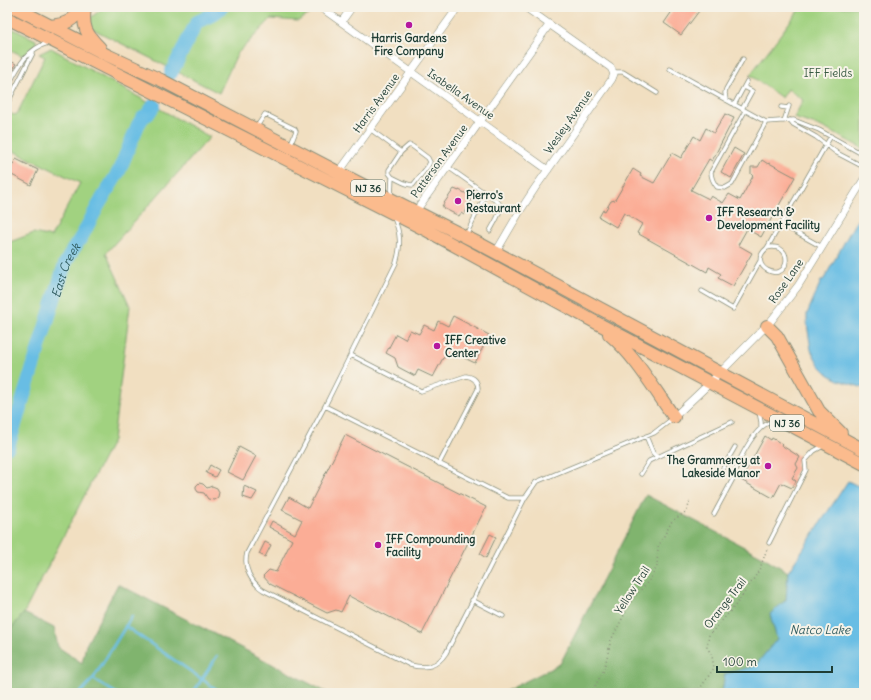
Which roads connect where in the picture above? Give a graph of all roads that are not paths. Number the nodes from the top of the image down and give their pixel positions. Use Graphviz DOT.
graph roads {
  1 [pos="14,7"];
  2 [pos="84,7"];
  3 [pos="352,7"];
  4 [pos="458,7"];
  5 [pos="525,7"];
  6 [pos="323,8"];
  7 [pos="7,18"];
  8 [pos="342,21"];
  9 [pos="549,25"];
  10 [pos="50,26"];
  11 [pos="54,42"];
  12 [pos="34,51"];
  13 [pos="107,54"];
  14 [pos="743,59"];
  15 [pos="670,69"];
  16 [pos="411,72"];
  17 [pos="614,72"];
  18 [pos="747,81"];
  19 [pos="744,87"];
  20 [pos="7,88"];
  21 [pos="656,93"];
  22 [pos="726,100"];
  23 [pos="7,104"];
  24 [pos="734,104"];
  25 [pos="781,107"];
  26 [pos="744,110"];
  27 [pos="790,120"];
  28 [pos="784,121"];
  29 [pos="481,122"];
  30 [pos="766,122"];
  31 [pos="370,128"];
  32 [pos="256,129"];
  33 [pos="831,136"];
  34 [pos="826,145"];
  35 [pos="290,147"];
  36 [pos="401,152"];
  37 [pos="864,155"];
  38 [pos="864,166"];
  39 [pos="448,167"];
  40 [pos="548,170"];
  41 [pos="339,172"];
  42 [pos="392,178"];
  43 [pos="864,179"];
  44 [pos="486,194"];
  45 [pos="391,199"];
  46 [pos="416,211"];
  47 [pos="391,212"];
  48 [pos="780,224"];
  49 [pos="490,231"];
  50 [pos="465,236"];
  51 [pos="822,247"];
  52 [pos="767,248"];
  53 [pos="496,252"];
  54 [pos="761,260"];
  55 [pos="702,292"];
  56 [pos="595,322"];
  57 [pos="767,326"];
  58 [pos="351,355"];
  59 [pos="715,378"];
  60 [pos="325,406"];
  61 [pos="757,407"];
  62 [pos="674,417"];
  63 [pos="779,419"];
  64 [pos="732,422"];
  65 [pos="760,429"];
  66 [pos="646,436"];
  67 [pos="826,444"];
  68 [pos="852,444"];
  69 [pos="734,447"];
  70 [pos="864,450"];
  71 [pos="657,457"];
  72 [pos="439,464"];
  73 [pos="864,464"];
  74 [pos="723,468"];
  75 [pos="641,474"];
  76 [pos="525,498"];
  77 [pos="714,514"];
  78 [pos="769,543"];
  79 [pos="472,600"];
  80 [pos="503,616"];
  1 -- 10 [label="highway, NJ 36"];
  2 -- 10 [label="highway"];
  2 -- 13 [label="highway"];
  3 -- 8 [label="street"];
  4 -- 16 [label="street, Harris Avenue"];
  5 -- 9 [label="street"];
  6 -- 8 [label="street, Isabella Avenue"];
  7 -- 11 [label="highway, NJ 36"];
  8 -- 16 [label="street, Isabella Avenue"];
  9 -- 17 [label="street"];
  9 -- 29 [label="street, Patterson Avenue"];
  10 -- 13 [label="highway, NJ 36"];
  11 -- 12 [label="lane"];
  11 -- 47 [label="highway, NJ 36"];
  12 -- 20 [label="lane"];
  12 -- 23 [label="lane"];
  13 -- 32 [label="highway, NJ 36"];
  14 -- 22 [label="lane"];
  15 -- 22 [label="lane"];
  16 -- 29 [label="street, Isabella Avenue"];
  16 -- 31 [label="street, Harris Avenue"];
  17 -- 21 [label="lane"];
  17 -- 40 [label="street, Wesley Avenue"];
  18 -- 19 [label="lane"];
  19 -- 24 [label="lane"];
  19 -- 26 [label="lane"];
  22 -- 24 [label="lane"];
  24 -- 26 [label="lane"];
  25 -- 28 [label="lane"];
  26 -- 30 [label="lane"];
  26 -- 30 [label="lane"];
  27 -- 28 [label="lane"];
  27 -- 33 [label="lane"];
  27 -- 34 [label="lane"];
  28 -- 30 [label="lane"];
  29 -- 39 [label="street, Patterson Avenue"];
  29 -- 40 [label="street, Isabella Avenue"];
  31 -- 36 [label="lane"];
  31 -- 41 [label="street, Harris Avenue"];
  32 -- 35 [label="highway, NJ 36"];
  32 -- 35 [label="lane"];
  33 -- 34 [label="lane"];
  33 -- 37 [label="lane"];
  34 -- 38 [label="lane"];
  34 -- 48 [label="lane"];
  35 -- 41 [label="highway, NJ 36"];
  36 -- 42 [label="lane"];
  36 -- 42 [label="lane"];
  39 -- 44 [label="lane"];
  39 -- 46 [label="street, Patterson Avenue"];
  40 -- 53 [label="street, Wesley Avenue"];
  41 -- 45 [label="highway, NJ 36"];
  42 -- 45 [label="lane"];
  43 -- 51 [label="street, Rose Lane"];
  44 -- 49 [label="lane"];
  44 -- 50 [label="lane"];
  45 -- 46 [label="highway, NJ 36"];
  46 -- 50 [label="highway, NJ 36"];
  47 -- 56 [label="highway, NJ 36"];
  47 -- 58 [label="lane"];
  48 -- 51 [label="lane"];
  48 -- 52 [label="lane"];
  50 -- 53 [label="highway, NJ 36"];
  51 -- 57 [label="street, Rose Lane"];
  52 -- 54 [label="lane"];
  52 -- 54 [label="lane"];
  53 -- 59 [label="highway, NJ 36"];
  54 -- 55 [label="lane"];
  56 -- 59 [label="highway, NJ 36"];
  56 -- 62 [label="highway"];
  57 -- 59 [label="street, Rose Lane"];
  57 -- 68 [label="highway"];
  58 -- 60 [label="lane"];
  58 -- 72 [label="lane"];
  59 -- 61 [label="highway, NJ 36"];
  59 -- 62 [label="street, Rose Lane"];
  59 -- 68 [label="highway, NJ 36"];
  60 -- 72 [label="lane"];
  60 -- 79 [label="lane"];
  61 -- 63 [label="highway, NJ 36"];
  61 -- 65 [label="lane"];
  62 -- 66 [label="lane"];
  63 -- 65 [label="lane"];
  63 -- 67 [label="highway, NJ 36"];
  64 -- 71 [label="lane"];
  65 -- 77 [label="lane"];
  66 -- 71 [label="lane"];
  66 -- 76 [label="lane"];
  67 -- 73 [label="highway, NJ 36"];
  67 -- 78 [label="lane"];
  68 -- 70 [label="highway, NJ 36"];
  69 -- 74 [label="lane"];
  71 -- 75 [label="lane"];
  72 -- 76 [label="lane"];
  76 -- 79 [label="lane"];
  79 -- 80 [label="lane"];
}
